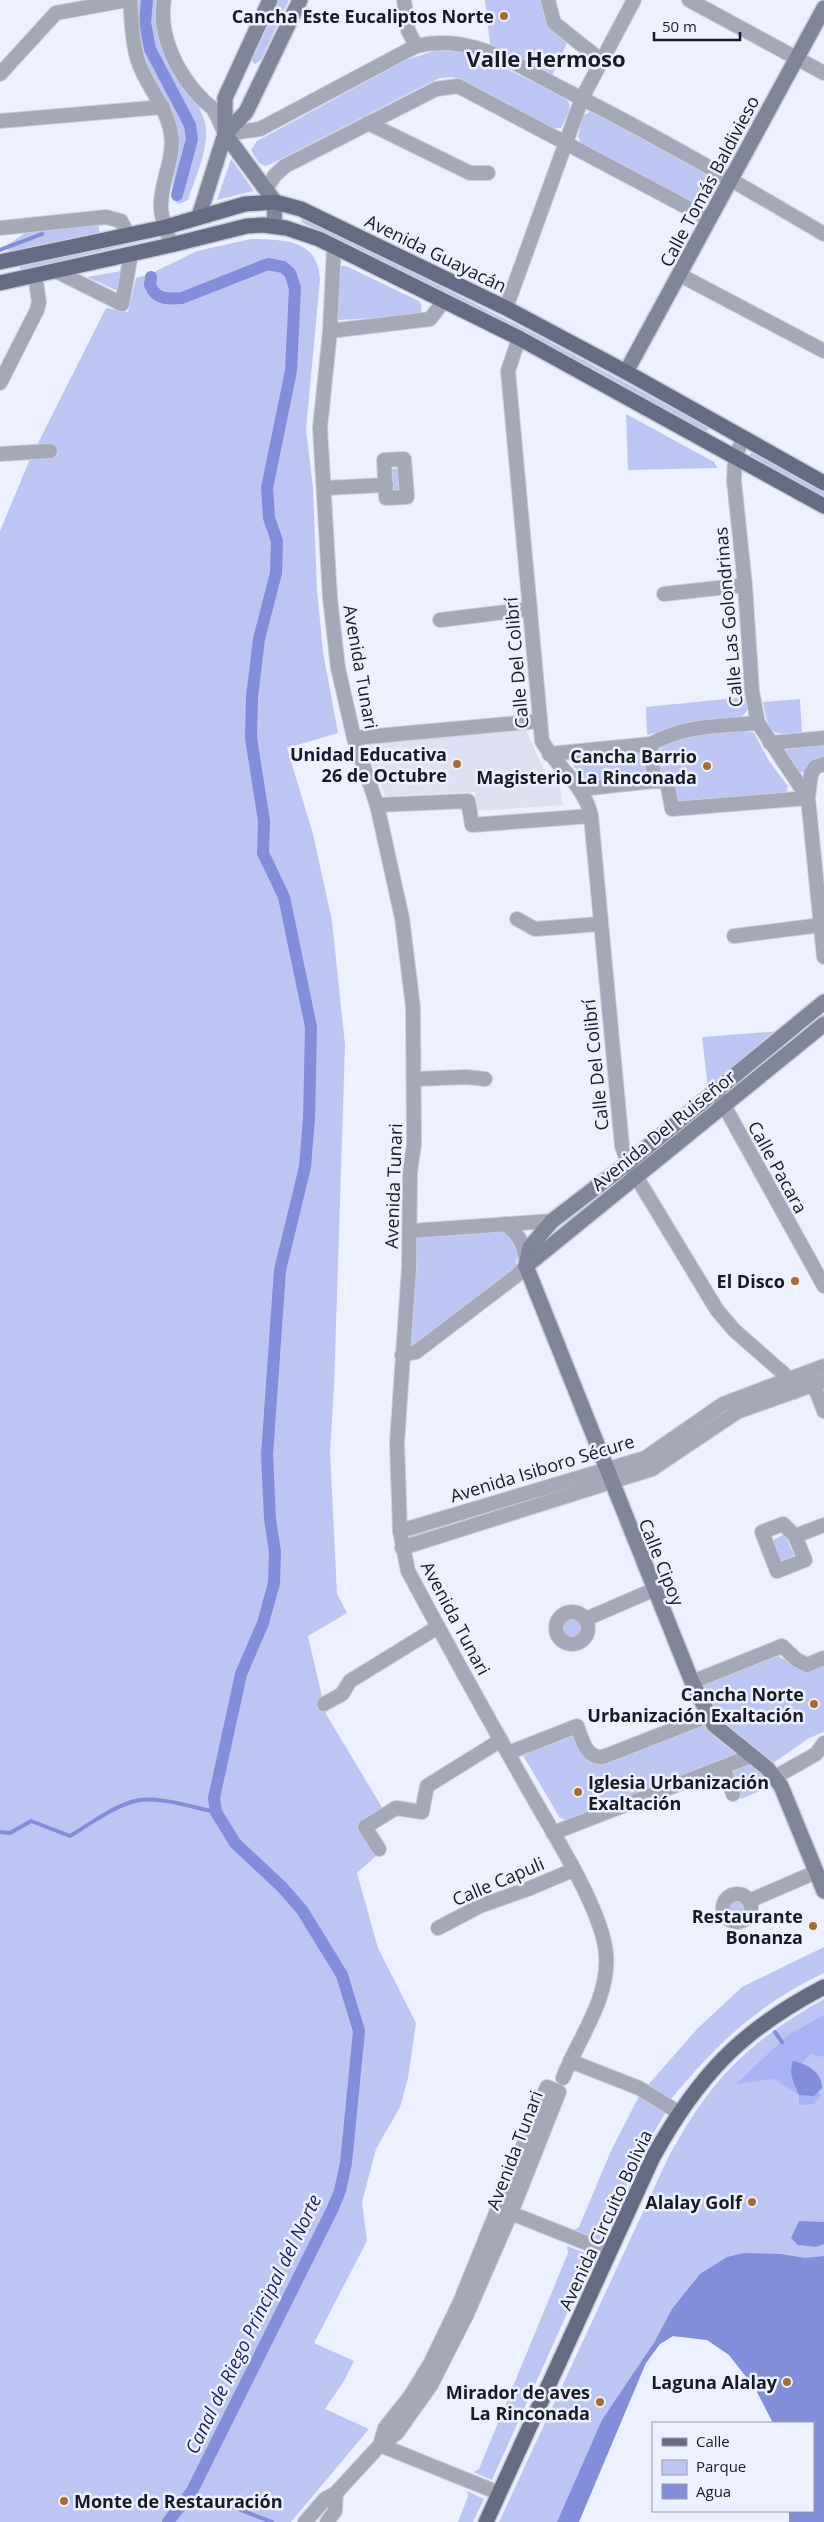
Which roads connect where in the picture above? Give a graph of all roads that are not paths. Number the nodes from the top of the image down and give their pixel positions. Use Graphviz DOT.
graph roads {
  1 [pos="164,0"];
  2 [pos="270,0"];
  3 [pos="300,0"];
  4 [pos="404,0"];
  5 [pos="548,0"];
  6 [pos="634,0"];
  7 [pos="690,0"];
  8 [pos="120,1"];
  9 [pos="824,8"];
  10 [pos="416,46"];
  11 [pos="796,58"];
  12 [pos="602,61"];
  13 [pos="824,73"];
  14 [pos="0,74"];
  15 [pos="582,98"];
  16 [pos="163,107"];
  17 [pos="0,121"];
  18 [pos="368,123"];
  19 [pos="225,134"];
  20 [pos="566,143"];
  21 [pos="488,173"];
  22 [pos="731,179"];
  23 [pos="266,189"];
  24 [pos="275,202"];
  25 [pos="199,216"];
  26 [pos="709,219"];
  27 [pos="166,226"];
  28 [pos="274,226"];
  29 [pos="0,228"];
  30 [pos="824,234"];
  31 [pos="128,235"];
  32 [pos="171,245"];
  33 [pos="334,246"];
  34 [pos="131,254"];
  35 [pos="0,262"];
  36 [pos="56,270"];
  37 [pos="35,275"];
  38 [pos="680,275"];
  39 [pos="0,282"];
  40 [pos="444,301"];
  41 [pos="506,308"];
  42 [pos="330,330"];
  43 [pos="519,338"];
  44 [pos="824,351"];
  45 [pos="626,372"];
  46 [pos="0,383"];
  47 [pos="743,438"];
  48 [pos="50,451"];
  49 [pos="0,454"];
  50 [pos="735,457"];
  51 [pos="824,483"];
  52 [pos="386,486"];
  53 [pos="324,488"];
  54 [pos="824,506"];
  55 [pos="745,585"];
  56 [pos="664,594"];
  57 [pos="530,609"];
  58 [pos="440,620"];
  59 [pos="540,722"];
  60 [pos="758,723"];
  61 [pos="354,738"];
  62 [pos="824,738"];
  63 [pos="770,743"];
  64 [pos="651,744"];
  65 [pos="549,754"];
  66 [pos="824,764"];
  67 [pos="654,781"];
  68 [pos="581,789"];
  69 [pos="808,798"];
  70 [pos="377,806"];
  71 [pos="591,816"];
  72 [pos="517,919"];
  73 [pos="600,924"];
  74 [pos="821,925"];
  75 [pos="734,936"];
  76 [pos="824,957"];
  77 [pos="824,1002"];
  78 [pos="824,1024"];
  79 [pos="415,1079"];
  80 [pos="485,1079"];
  81 [pos="716,1091"];
  82 [pos="723,1106"];
  83 [pos="632,1169"];
  84 [pos="552,1221"];
  85 [pos="505,1224"];
  86 [pos="410,1231"];
  87 [pos="526,1266"];
  88 [pos="824,1286"];
  89 [pos="402,1355"];
  90 [pos="824,1366"];
  91 [pos="815,1380"];
  92 [pos="791,1387"];
  93 [pos="824,1411"];
  94 [pos="608,1477"];
  95 [pos="824,1524"];
  96 [pos="400,1530"];
  97 [pos="795,1536"];
  98 [pos="402,1548"];
  99 [pos="653,1590"];
  100 [pos="586,1619"];
  101 [pos="438,1627"];
  102 [pos="824,1658"];
  103 [pos="692,1682"];
  104 [pos="324,1704"];
  105 [pos="708,1716"];
  106 [pos="501,1740"];
  107 [pos="824,1743"];
  108 [pos="508,1753"];
  109 [pos="752,1756"];
  110 [pos="723,1767"];
  111 [pos="775,1777"];
  112 [pos="733,1794"];
  113 [pos="553,1833"];
  114 [pos="379,1849"];
  115 [pos="573,1870"];
  116 [pos="816,1872"];
  117 [pos="824,1891"];
  118 [pos="749,1901"];
  119 [pos="438,1928"];
  120 [pos="824,1987"];
  121 [pos="570,2061"];
  122 [pos="563,2078"];
  123 [pos="678,2112"];
  124 [pos="497,2208"];
  125 [pos="511,2213"];
  126 [pos="609,2252"];
  127 [pos="380,2445"];
  128 [pos="336,2493"];
  129 [pos="499,2493"];
  130 [pos="305,2522"];
  131 [pos="327,2522"];
  132 [pos="486,2522"];
  1 -- 19 [label="street"];
  2 -- 19 [label="main road"];
  3 -- 19 [label="main road"];
  4 -- 10 [label="street"];
  5 -- 12 [label="street"];
  6 -- 12 [label="street"];
  7 -- 11 [label="street"];
  8 -- 14 [label="street"];
  8 -- 16 [label="street"];
  9 -- 11 [label="main road, Calle Tomás Baldivieso"];
  10 -- 15 [label="street"];
  10 -- 19 [label="street"];
  11 -- 13 [label="street"];
  11 -- 22 [label="main road, Calle Tomás Baldivieso"];
  12 -- 15 [label="street"];
  15 -- 20 [label="street"];
  15 -- 22 [label="street"];
  16 -- 17 [label="street"];
  16 -- 27 [label="street"];
  18 -- 20 [label="street"];
  18 -- 21 [label="street"];
  18 -- 23 [label="street"];
  19 -- 23 [label="main road"];
  19 -- 25 [label="main road"];
  20 -- 26 [label="street"];
  20 -- 41 [label="street"];
  22 -- 26 [label="main road, Calle Tomás Baldivieso"];
  22 -- 30 [label="street"];
  23 -- 24 [label="main road"];
  24 -- 25 [label="main road, Avenida Guayacán"];
  24 -- 28 [label="main road"];
  24 -- 41 [label="main road, Avenida Guayacán"];
  25 -- 27 [label="main road, Avenida Guayacán"];
  26 -- 38 [label="main road, Calle Tomás Baldivieso"];
  27 -- 31 [label="main road, Avenida Guayacán"];
  27 -- 32 [label="street"];
  28 -- 32 [label="main road"];
  28 -- 33 [label="main road"];
  29 -- 31 [label="street"];
  31 -- 35 [label="main road, Avenida Guayacán"];
  32 -- 34 [label="main road"];
  33 -- 40 [label="main road"];
  33 -- 42 [label="street, Avenida Tunari"];
  34 -- 36 [label="main road"];
  34 -- 36 [label="street"];
  36 -- 37 [label="main road"];
  37 -- 39 [label="main road"];
  37 -- 46 [label="street"];
  38 -- 44 [label="street"];
  38 -- 45 [label="main road, Calle Tomás Baldivieso"];
  40 -- 42 [label="street"];
  40 -- 43 [label="main road"];
  41 -- 45 [label="main road, Avenida Guayacán"];
  42 -- 53 [label="street, Avenida Tunari"];
  43 -- 50 [label="main road"];
  43 -- 57 [label="street, Calle Del Colibrí"];
  45 -- 47 [label="main road, Avenida Guayacán"];
  47 -- 50 [label="street, Calle Las Golondrinas"];
  47 -- 51 [label="main road, Avenida Guayacán"];
  48 -- 49 [label="street"];
  50 -- 54 [label="main road"];
  50 -- 55 [label="street, Calle Las Golondrinas"];
  52 -- 53 [label="street"];
  53 -- 61 [label="street, Avenida Tunari"];
  55 -- 56 [label="street"];
  55 -- 60 [label="street, Calle Las Golondrinas"];
  57 -- 58 [label="street"];
  57 -- 59 [label="street, Calle Del Colibrí"];
  59 -- 61 [label="street"];
  59 -- 65 [label="street, Calle Del Colibrí"];
  60 -- 63 [label="street, Calle Las Golondrinas"];
  60 -- 64 [label="street"];
  61 -- 70 [label="street, Avenida Tunari"];
  62 -- 63 [label="street"];
  63 -- 69 [label="street, Calle Las Golondrinas"];
  64 -- 65 [label="street"];
  64 -- 67 [label="street"];
  65 -- 68 [label="street, Calle Del Colibrí"];
  66 -- 69 [label="street"];
  67 -- 68 [label="street"];
  67 -- 69 [label="street"];
  68 -- 71 [label="street, Calle Del Colibrí"];
  69 -- 74 [label="street, Calle Las Golondrinas"];
  70 -- 71 [label="street"];
  70 -- 79 [label="street, Avenida Tunari"];
  71 -- 73 [label="street, Calle Del Colibrí"];
  72 -- 73 [label="street"];
  73 -- 83 [label="street, Calle Del Colibrí"];
  74 -- 75 [label="street"];
  74 -- 76 [label="street, Calle Las Golondrinas"];
  77 -- 81 [label="main road, Avenida Del Ruiseñor"];
  78 -- 82 [label="main road, Avenida Del Ruiseñor"];
  79 -- 80 [label="street"];
  79 -- 86 [label="street, Avenida Tunari"];
  81 -- 82 [label="street, Calle Pacara"];
  81 -- 83 [label="main road, Avenida Del Ruiseñor"];
  82 -- 83 [label="main road, Avenida Del Ruiseñor"];
  82 -- 88 [label="street, Calle Pacara"];
  83 -- 84 [label="main road, Avenida Del Ruiseñor"];
  83 -- 87 [label="main road, Avenida Del Ruiseñor"];
  83 -- 92 [label="street, Calle Del Colibrí"];
  84 -- 85 [label="street"];
  84 -- 87 [label="main road, Avenida Del Ruiseñor"];
  85 -- 86 [label="street"];
  85 -- 87 [label="street, Calle Cipoy"];
  86 -- 89 [label="street, Avenida Tunari"];
  87 -- 89 [label="street, Avenida Del Ruiseñor"];
  87 -- 94 [label="main road, Calle Cipoy"];
  89 -- 96 [label="street, Avenida Tunari"];
  90 -- 91 [label="street, Avenida Isiboro Sécure"];
  91 -- 92 [label="street, Avenida Isiboro Sécure"];
  91 -- 93 [label="street"];
  92 -- 94 [label="street, Avenida Isiboro Sécure"];
  94 -- 96 [label="street, Avenida Isiboro Sécure"];
  94 -- 98 [label="street, Avenida Isiboro Sécure"];
  94 -- 99 [label="main road, Calle Cipoy"];
  95 -- 97 [label="street"];
  96 -- 98 [label="street, Avenida Tunari"];
  98 -- 101 [label="street, Avenida Tunari"];
  99 -- 100 [label="street"];
  99 -- 103 [label="main road, Calle Cipoy"];
  101 -- 104 [label="street"];
  101 -- 106 [label="street, Avenida Tunari"];
  102 -- 103 [label="street"];
  103 -- 105 [label="main road, Calle Cipoy"];
  105 -- 108 [label="street"];
  105 -- 109 [label="main road, Calle Cipoy"];
  106 -- 108 [label="street, Avenida Tunari"];
  106 -- 114 [label="street"];
  107 -- 111 [label="street"];
  108 -- 113 [label="street, Avenida Tunari"];
  109 -- 110 [label="street"];
  109 -- 111 [label="main road, Calle Cipoy"];
  110 -- 112 [label="street"];
  110 -- 113 [label="street"];
  111 -- 116 [label="main road, Calle Cipoy"];
  113 -- 115 [label="street, Avenida Tunari"];
  115 -- 119 [label="street, Calle Capuli"];
  115 -- 121 [label="street, Avenida Tunari"];
  116 -- 117 [label="main road, Calle Cipoy"];
  116 -- 118 [label="street"];
  120 -- 123 [label="main road, Avenida Circuito Bolivia"];
  121 -- 122 [label="street, Avenida Tunari"];
  121 -- 123 [label="street"];
  123 -- 126 [label="main road, Avenida Circuito Bolivia"];
  124 -- 125 [label="street"];
  124 -- 125 [label="street, Avenida Tunari"];
  124 -- 127 [label="street, Avenida Tunari"];
  125 -- 126 [label="street"];
  125 -- 127 [label="street, Avenida Tunari"];
  126 -- 129 [label="main road, Avenida Circuito Bolivia"];
  127 -- 128 [label="street, Avenida Tunari"];
  127 -- 129 [label="street"];
  128 -- 130 [label="street, Avenida Tunari"];
  128 -- 131 [label="street"];
  129 -- 132 [label="main road, Avenida Circuito Bolivia"];
}
